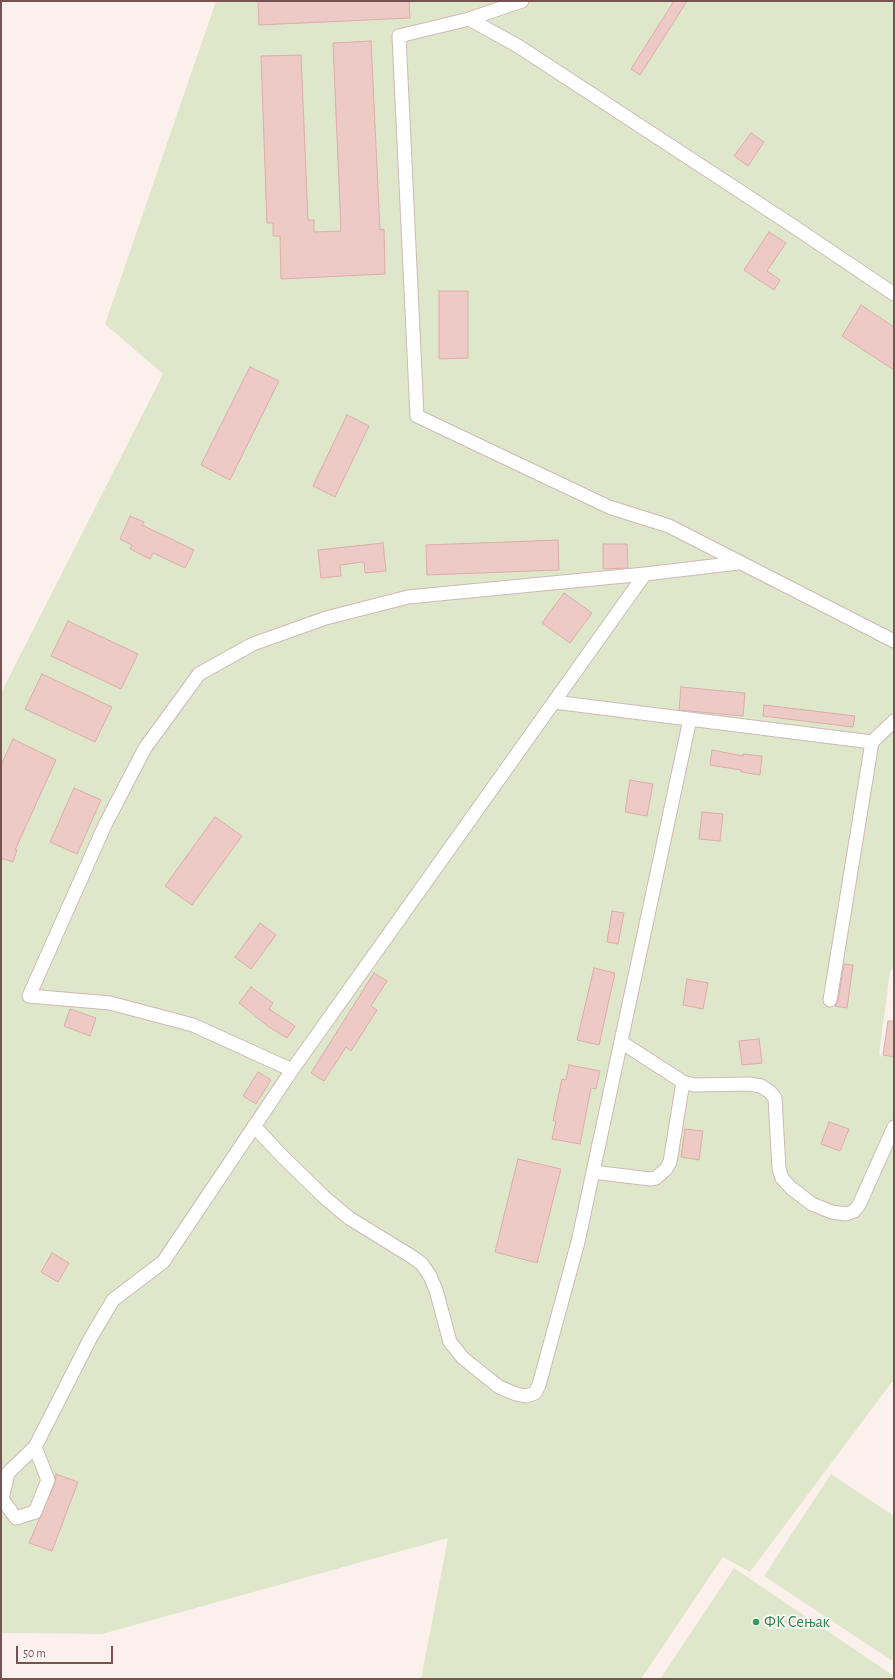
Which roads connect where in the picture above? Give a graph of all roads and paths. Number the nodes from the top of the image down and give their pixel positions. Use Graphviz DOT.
graph roads {
  1 [pos="522,1"];
  2 [pos="469,19"];
  3 [pos="894,294"];
  4 [pos="738,562"];
  5 [pos="645,574"];
  6 [pos="894,641"];
  7 [pos="554,702"];
  8 [pos="690,719"];
  9 [pos="894,721"];
  10 [pos="872,742"];
  11 [pos="830,1000"];
  12 [pos="621,1042"];
  13 [pos="292,1070"];
  14 [pos="683,1082"];
  15 [pos="254,1126"];
  16 [pos="894,1127"];
  17 [pos="593,1172"];
  18 [pos="35,1447"];
  1 -- 2 [label="lane"];
  2 -- 3 [label="lane"];
  2 -- 4 [label="lane"];
  4 -- 5 [label="lane"];
  4 -- 6 [label="lane"];
  5 -- 7 [label="lane"];
  5 -- 13 [label="lane"];
  7 -- 8 [label="lane"];
  7 -- 13 [label="lane"];
  8 -- 10 [label="lane"];
  8 -- 12 [label="lane"];
  9 -- 10 [label="lane"];
  10 -- 11 [label="lane"];
  12 -- 14 [label="lane"];
  12 -- 17 [label="lane"];
  13 -- 15 [label="lane"];
  14 -- 16 [label="lane"];
  14 -- 17 [label="lane"];
  15 -- 17 [label="lane"];
  15 -- 18 [label="lane"];
  18 -- 18 [label="lane"];
}
